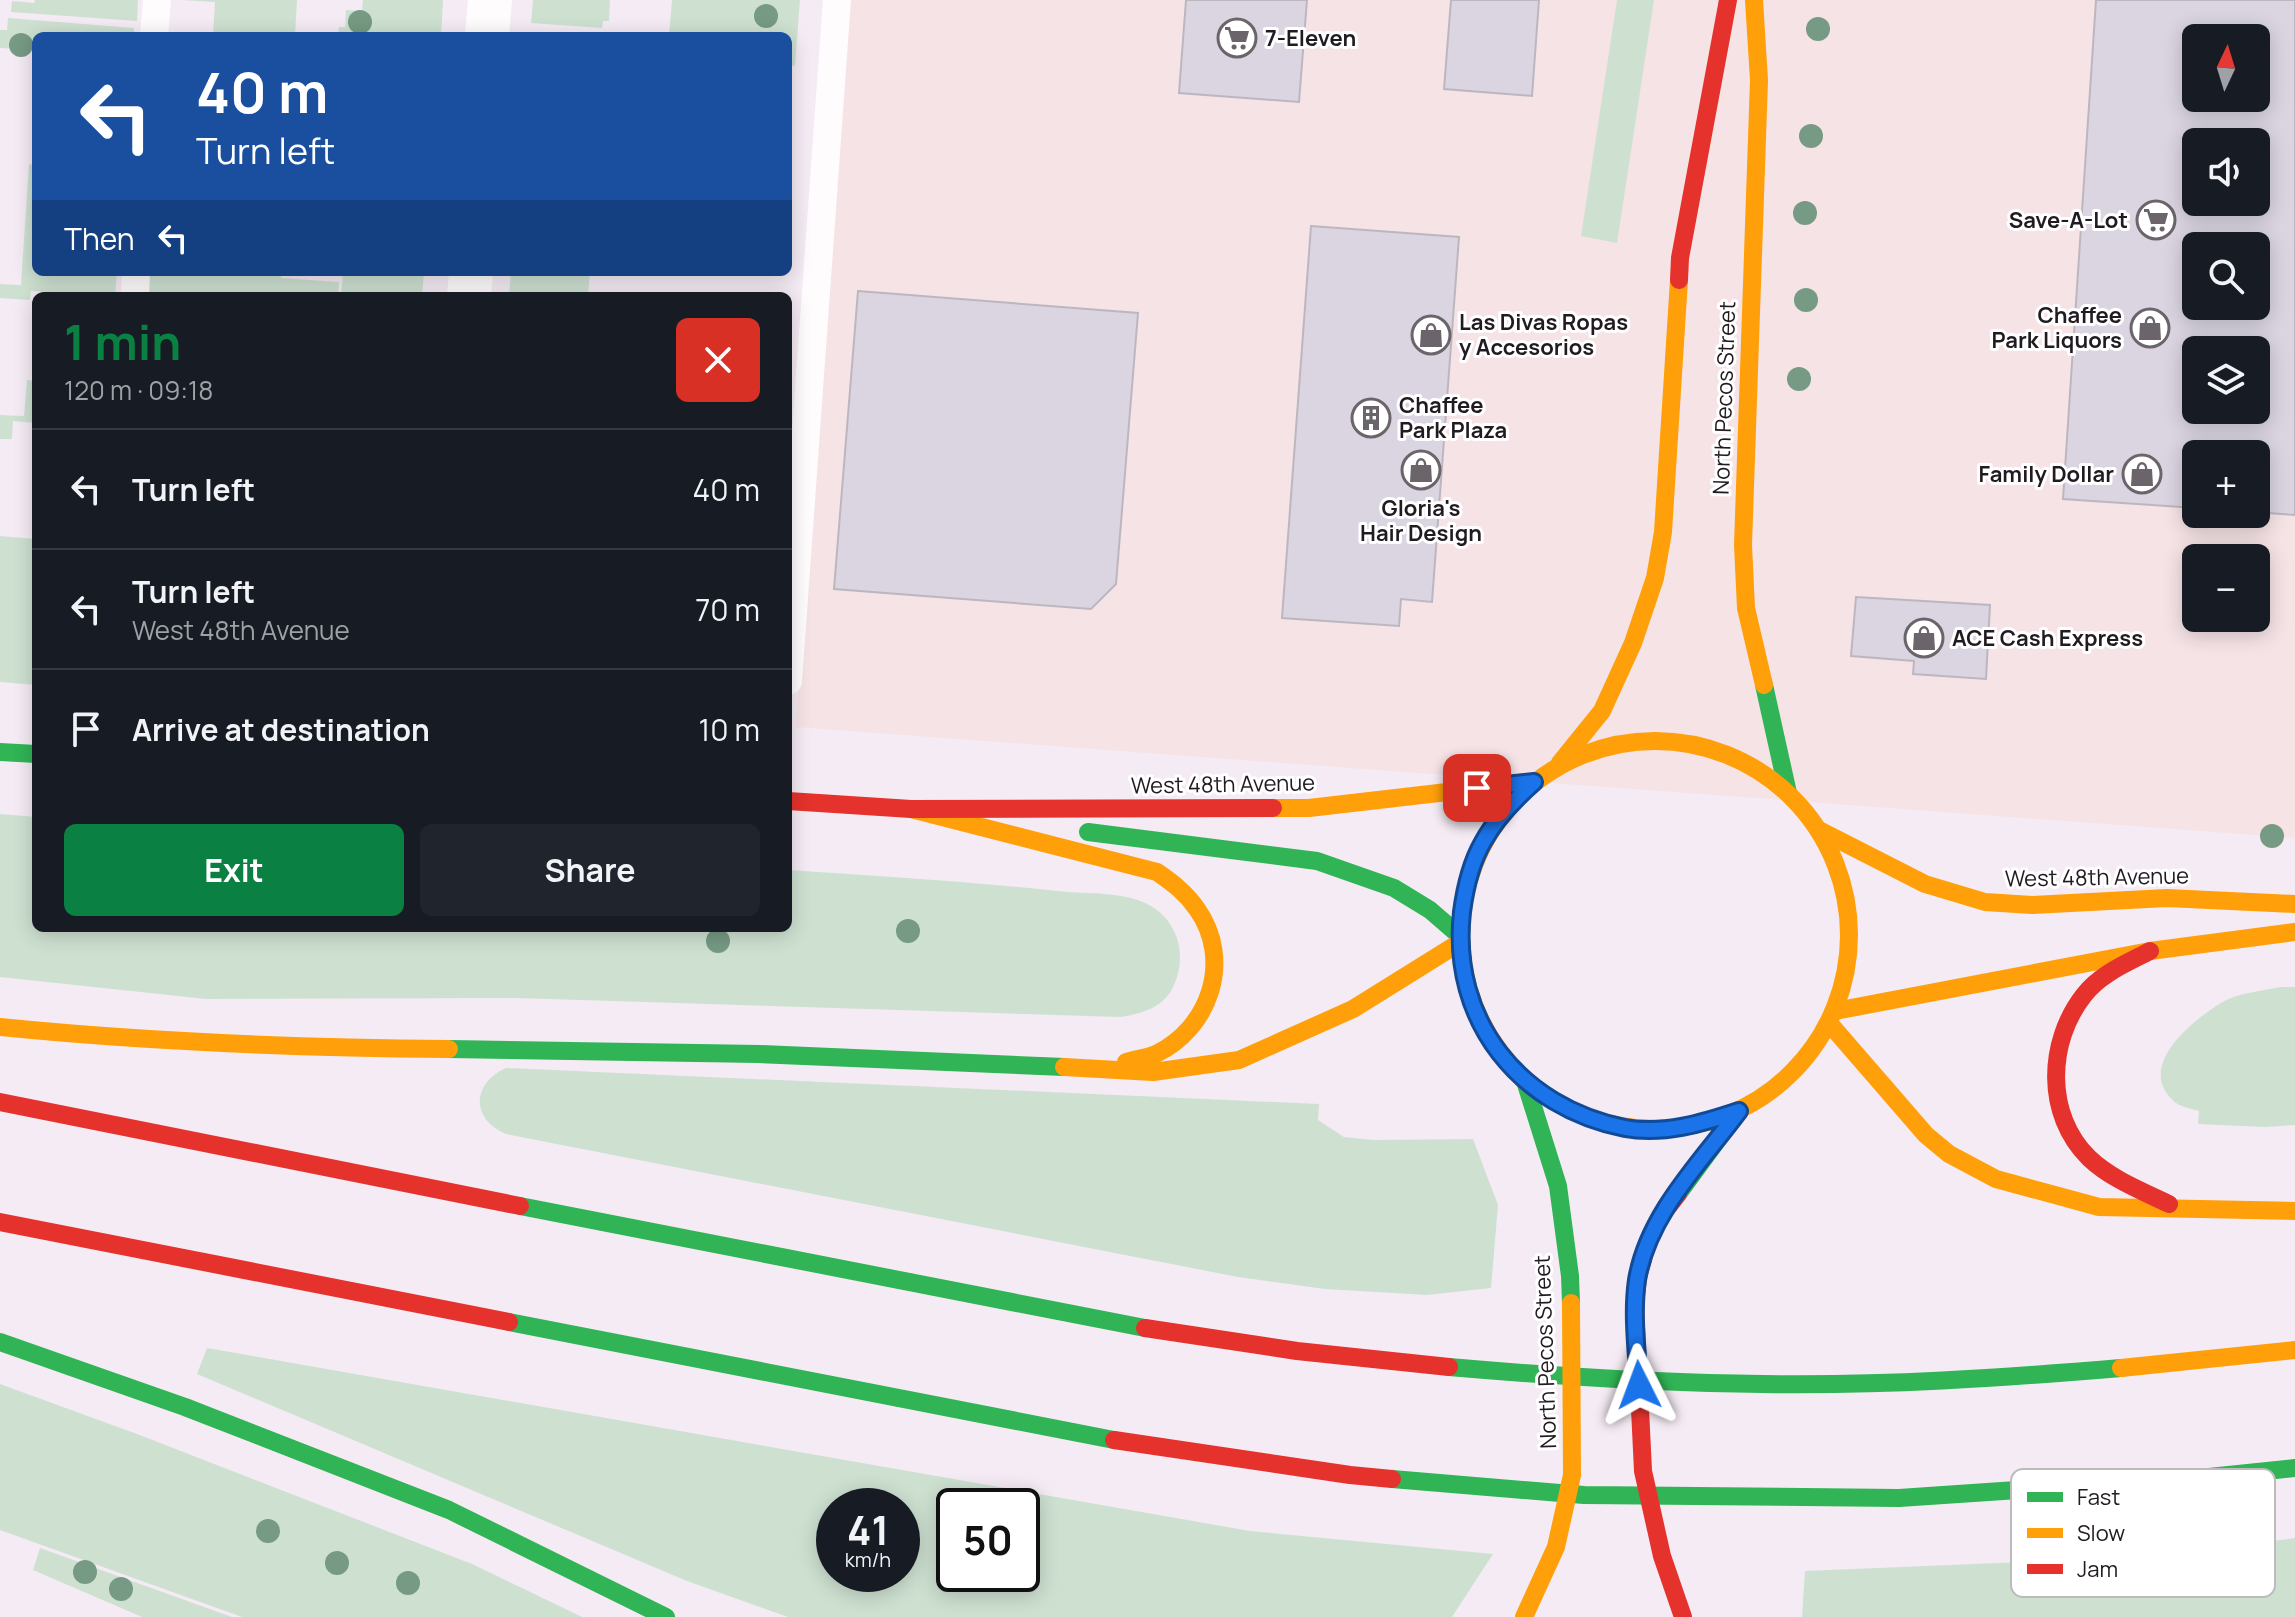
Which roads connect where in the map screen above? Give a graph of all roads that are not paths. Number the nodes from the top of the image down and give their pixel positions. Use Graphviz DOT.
graph roads {
  1 [pos="157,0"];
  2 [pos="490,0"];
  3 [pos="837,0"];
  4 [pos="1728,0"];
  5 [pos="1754,0"];
  6 [pos="154,32"];
  7 [pos="487,32"];
  8 [pos="792,625"];
  9 [pos="0,752"];
  10 [pos="32,754"];
  11 [pos="1557,767"];
  12 [pos="1534,782"];
  13 [pos="1788,793"];
  14 [pos="792,801"];
  15 [pos="911,809"];
  16 [pos="1819,830"];
  17 [pos="2295,904"];
  18 [pos="2295,932"];
  19 [pos="1460,940"];
  20 [pos="2150,951"];
  21 [pos="1832,1017"];
  22 [pos="0,1027"];
  23 [pos="1080,1068"];
  24 [pos="1525,1081"];
  25 [pos="0,1102"];
  26 [pos="1739,1111"];
  27 [pos="2178,1209"];
  28 [pos="2295,1211"];
  29 [pos="0,1222"];
  30 [pos="0,1342"];
  31 [pos="2295,1350"];
  32 [pos="2295,1468"];
  33 [pos="2275,1470"];
  34 [pos="2011,1490"];
  35 [pos="666,1617"];
  36 [pos="1524,1617"];
  37 [pos="1683,1617"];
  1 -- 6 [label="lane"];
  2 -- 7 [label="street"];
  3 -- 8 [label="lane"];
  4 -- 11 [label="main road"];
  5 -- 13 [label="main road, North Pecos Street"];
  9 -- 10 [label="main road"];
  11 -- 12 [label="main road"];
  11 -- 13 [label="main road"];
  12 -- 15 [label="main road, West 48th Avenue"];
  12 -- 19 [label="main road"];
  13 -- 16 [label="main road"];
  14 -- 15 [label="main road, West 48th Avenue"];
  15 -- 19 [label="main road, West 48th Avenue"];
  15 -- 23 [label="main road"];
  16 -- 17 [label="main road, West 48th Avenue"];
  16 -- 21 [label="main road"];
  18 -- 20 [label="main road"];
  19 -- 23 [label="main road"];
  19 -- 24 [label="main road"];
  20 -- 21 [label="main road"];
  20 -- 27 [label="main road"];
  21 -- 26 [label="main road"];
  21 -- 27 [label="main road"];
  22 -- 23 [label="main road"];
  24 -- 26 [label="main road"];
  24 -- 36 [label="main road, North Pecos Street"];
  25 -- 31 [label="main road"];
  26 -- 37 [label="main road"];
  27 -- 28 [label="main road"];
  29 -- 34 [label="main road"];
  30 -- 35 [label="main road"];
  32 -- 33 [label="main road"];
}
